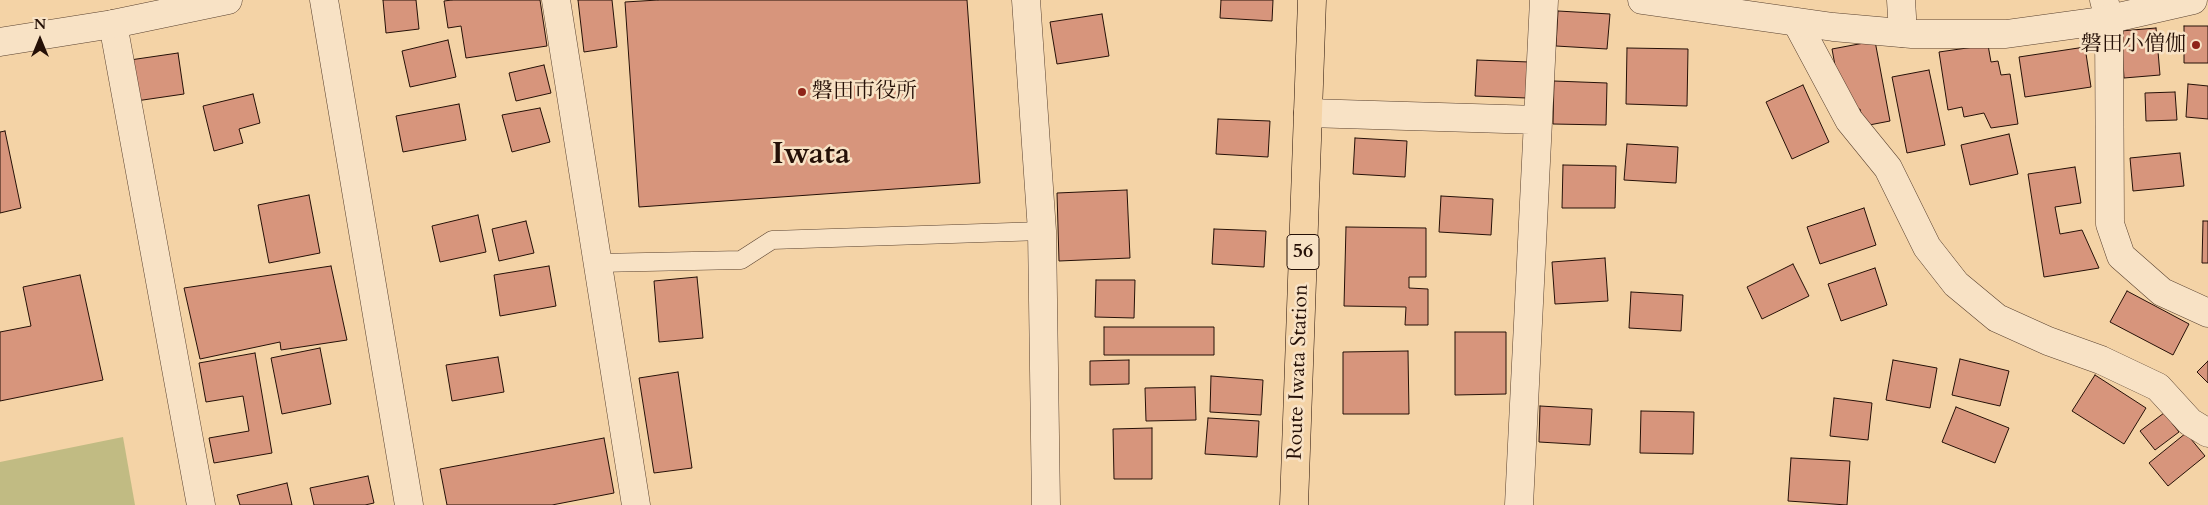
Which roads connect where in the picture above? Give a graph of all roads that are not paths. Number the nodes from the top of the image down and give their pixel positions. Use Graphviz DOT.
graph roads {
  1 [pos="228,0"];
  2 [pos="324,0"];
  3 [pos="556,0"];
  4 [pos="1026,0"];
  5 [pos="1312,0"];
  6 [pos="1544,0"];
  7 [pos="1642,0"];
  8 [pos="1901,0"];
  9 [pos="2193,0"];
  10 [pos="2107,10"];
  11 [pos="1797,22"];
  12 [pos="112,24"];
  13 [pos="1903,33"];
  14 [pos="0,42"];
  15 [pos="1308,114"];
  16 [pos="1538,120"];
  17 [pos="1042,231"];
  18 [pos="598,263"];
  19 [pos="2208,313"];
  20 [pos="2208,433"];
  21 [pos="201,505"];
  22 [pos="409,505"];
  23 [pos="636,505"];
  24 [pos="1046,505"];
  25 [pos="1294,505"];
  26 [pos="1519,505"];
  1 -- 12 [label="street"];
  2 -- 22 [label="street"];
  3 -- 18 [label="street"];
  4 -- 17 [label="street"];
  5 -- 15 [label="main road, Route Iwata Station / 56"];
  6 -- 16 [label="street"];
  7 -- 11 [label="street"];
  8 -- 13 [label="street"];
  9 -- 10 [label="street"];
  10 -- 13 [label="street"];
  10 -- 19 [label="street"];
  11 -- 13 [label="street"];
  11 -- 20 [label="street"];
  12 -- 14 [label="street"];
  12 -- 21 [label="street"];
  15 -- 16 [label="street"];
  15 -- 25 [label="main road, Route Iwata Station / 56"];
  16 -- 26 [label="street"];
  17 -- 18 [label="lane"];
  17 -- 24 [label="street"];
  18 -- 23 [label="street"];
}
